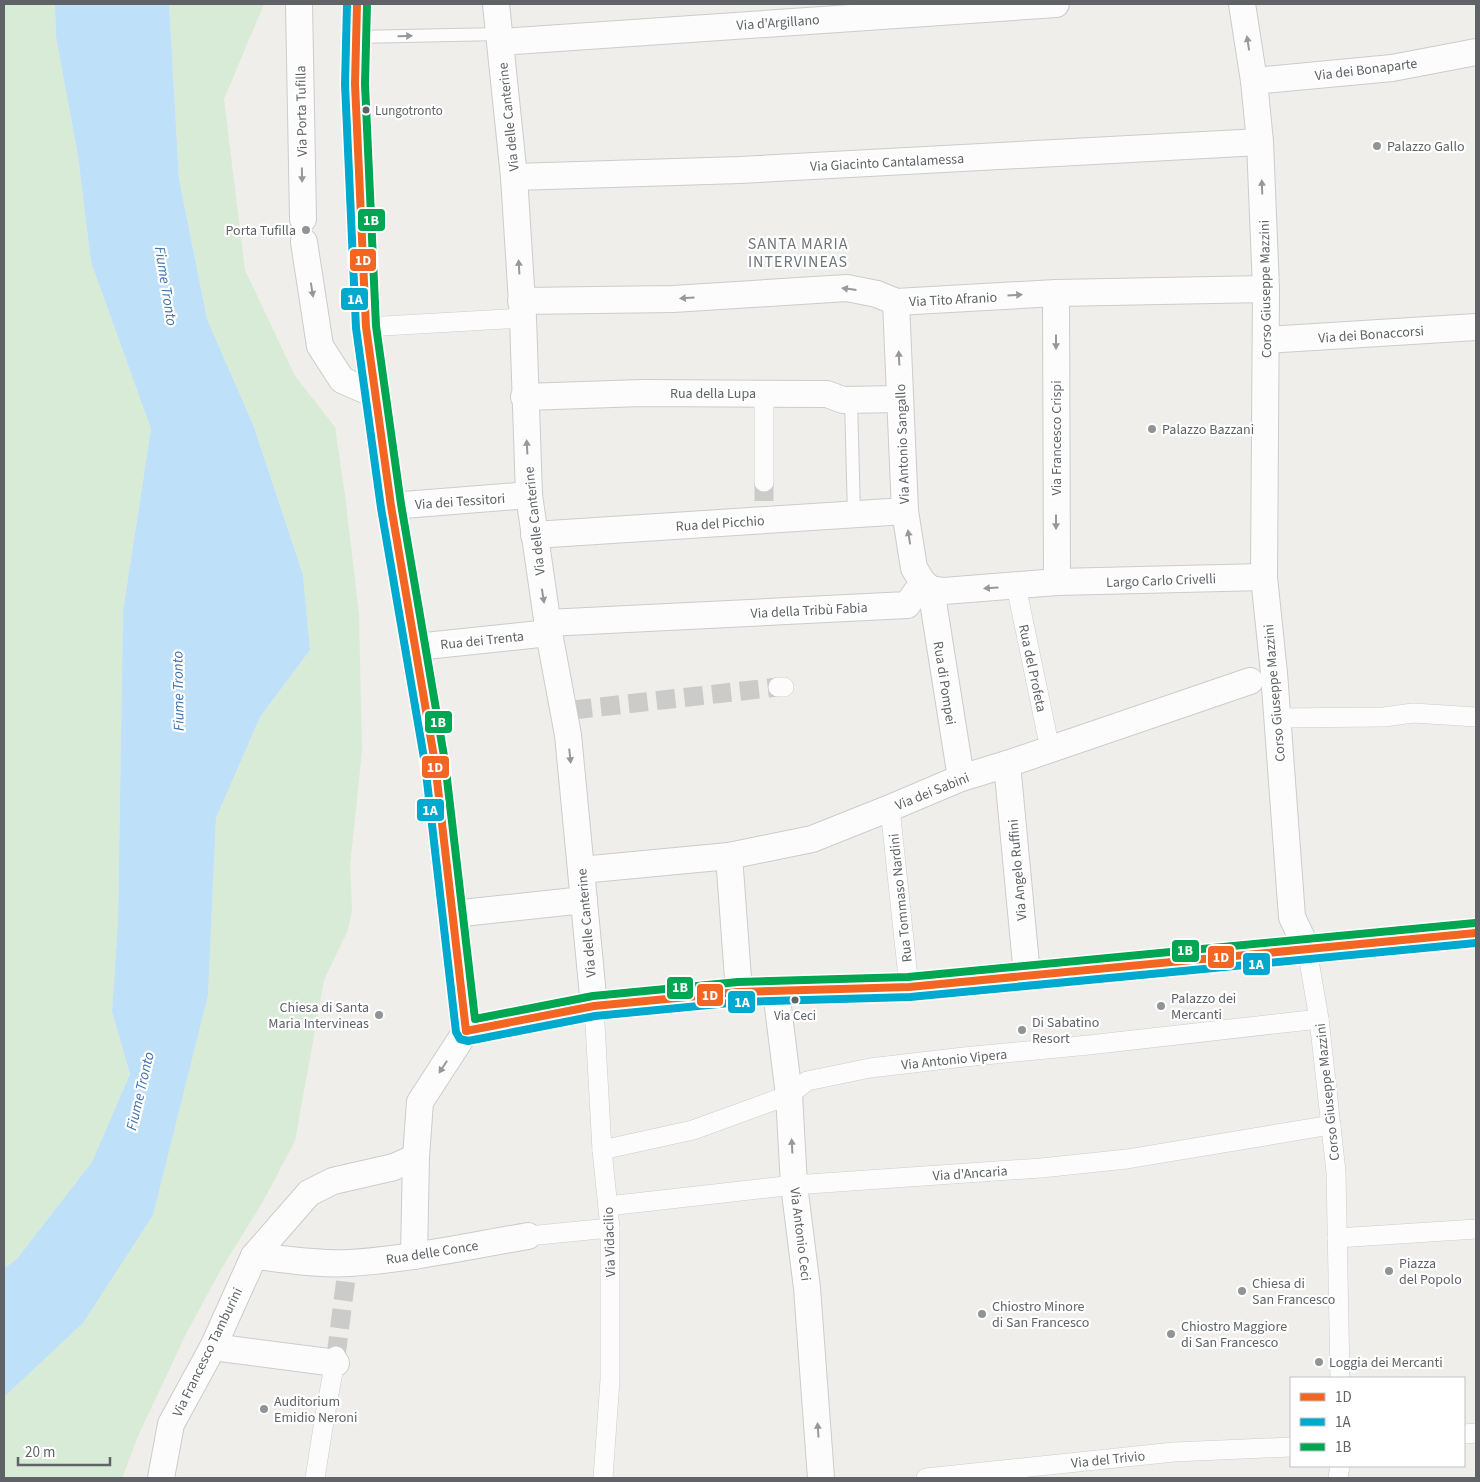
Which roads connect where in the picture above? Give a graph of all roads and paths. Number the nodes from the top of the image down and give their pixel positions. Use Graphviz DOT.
graph roads {
  1 [pos="299,4"];
  2 [pos="357,4"];
  3 [pos="496,4"];
  4 [pos="1056,4"];
  5 [pos="1242,4"];
  6 [pos="356,37"];
  7 [pos="500,38"];
  8 [pos="1476,52"];
  9 [pos="1254,81"];
  10 [pos="1260,142"];
  11 [pos="514,177"];
  12 [pos="1266,289"];
  13 [pos="1056,293"];
  14 [pos="896,302"];
  15 [pos="522,310"];
  16 [pos="366,327"];
  17 [pos="1476,327"];
  18 [pos="1266,340"];
  19 [pos="374,394"];
  20 [pos="764,394"];
  21 [pos="524,397"];
  22 [pos="900,399"];
  23 [pos="851,400"];
  24 [pos="764,482"];
  25 [pos="529,495"];
  26 [pos="391,506"];
  27 [pos="905,511"];
  28 [pos="854,515"];
  29 [pos="534,535"];
  30 [pos="1264,577"];
  31 [pos="1057,582"];
  32 [pos="927,586"];
  33 [pos="1016,586"];
  34 [pos="548,628"];
  35 [pos="416,647"];
  36 [pos="1274,673"];
  37 [pos="1250,681"];
  38 [pos="1476,717"];
  39 [pos="1276,718"];
  40 [pos="1050,749"];
  41 [pos="1007,764"];
  42 [pos="961,778"];
  43 [pos="890,808"];
  44 [pos="729,856"];
  45 [pos="581,870"];
  46 [pos="584,900"];
  47 [pos="453,914"];
  48 [pos="1476,933"];
  49 [pos="1307,949"];
  50 [pos="1027,975"];
  51 [pos="909,987"];
  52 [pos="776,991"];
  53 [pos="739,992"];
  54 [pos="594,1006"];
  55 [pos="1319,1019"];
  56 [pos="466,1032"];
  57 [pos="789,1095"];
  58 [pos="1331,1125"];
  59 [pos="602,1150"];
  60 [pos="416,1157"];
  61 [pos="794,1185"];
  62 [pos="608,1206"];
  63 [pos="610,1228"];
  64 [pos="1476,1229"];
  65 [pos="528,1236"];
  66 [pos="1337,1238"];
  67 [pos="254,1256"];
  68 [pos="414,1256"];
  69 [pos="213,1347"];
  70 [pos="336,1360"];
  71 [pos="1340,1377"];
  72 [pos="1290,1447"];
  73 [pos="1080,1470"];
  74 [pos="961,1476"];
  75 [pos="161,1478"];
  76 [pos="315,1478"];
  77 [pos="603,1478"];
  78 [pos="821,1478"];
  79 [pos="926,1478"];
  1 -- 19 [label="street, Via Porta Tufilla, one-way"];
  2 -- 6 [label="street"];
  3 -- 7 [label="street, Via delle Canterine"];
  4 -- 7 [label="street, Via d'Argillano"];
  9 -- 5 [label="street, Corso Giuseppe Mazzini, one-way"];
  6 -- 7 [label="lane, one-way"];
  6 -- 16 [label="street"];
  7 -- 11 [label="street, Via delle Canterine"];
  8 -- 9 [label="street, Via dei Bonaparte"];
  9 -- 10 [label="street, Corso Giuseppe Mazzini"];
  10 -- 11 [label="street, Via Giacinto Cantalamessa"];
  12 -- 10 [label="street, Corso Giuseppe Mazzini, one-way"];
  15 -- 11 [label="street, Via delle Canterine, one-way"];
  12 -- 13 [label="street, Via Tito Afranio"];
  12 -- 18 [label="street, Corso Giuseppe Mazzini"];
  14 -- 13 [label="street, Via Tito Afranio, one-way"];
  13 -- 31 [label="street, Via Francesco Crispi, one-way"];
  14 -- 15 [label="street, Via Tito Afranio, one-way"];
  22 -- 14 [label="street, Via Antonio Sangallo, one-way"];
  15 -- 16 [label="street"];
  15 -- 21 [label="street, Via delle Canterine"];
  16 -- 19 [label="street"];
  17 -- 18 [label="street, Via dei Bonaccorsi"];
  18 -- 30 [label="street, Corso Giuseppe Mazzini"];
  19 -- 26 [label="street"];
  20 -- 21 [label="street, Rua della Lupa"];
  20 -- 23 [label="street, Rua della Lupa"];
  20 -- 24 [label="street"];
  25 -- 21 [label="street, Via delle Canterine, one-way"];
  22 -- 23 [label="street, Rua della Lupa"];
  22 -- 27 [label="street, Via Antonio Sangallo"];
  23 -- 28 [label="lane"];
  25 -- 26 [label="street, Via dei Tessitori"];
  25 -- 29 [label="street, Via delle Canterine"];
  26 -- 35 [label="street"];
  27 -- 28 [label="street, Rua del Picchio"];
  32 -- 27 [label="street, Via Antonio Sangallo, one-way"];
  28 -- 29 [label="street, Rua del Picchio"];
  29 -- 34 [label="street, Via delle Canterine, one-way"];
  30 -- 31 [label="street, Largo Carlo Crivelli"];
  30 -- 36 [label="street, Corso Giuseppe Mazzini"];
  31 -- 33 [label="street"];
  33 -- 32 [label="street, one-way"];
  32 -- 34 [label="street, Via della Tribù Fabia"];
  32 -- 42 [label="street, Rua di Pompei"];
  33 -- 40 [label="street, Rua del Profeta"];
  34 -- 35 [label="street, Rua dei Trenta"];
  34 -- 45 [label="street, Via delle Canterine, one-way"];
  35 -- 47 [label="street"];
  36 -- 37 [label="street, Via dei Sabini"];
  36 -- 39 [label="street, Corso Giuseppe Mazzini"];
  37 -- 40 [label="street, Via dei Sabini"];
  38 -- 39 [label="street"];
  39 -- 49 [label="street, Corso Giuseppe Mazzini"];
  40 -- 41 [label="street, Via dei Sabini"];
  41 -- 42 [label="street, Via dei Sabini"];
  41 -- 50 [label="street, Via Angelo Ruffini"];
  42 -- 43 [label="street, Via dei Sabini"];
  43 -- 44 [label="street, Via dei Sabini"];
  43 -- 51 [label="street, Rua Tommaso Nardini"];
  44 -- 45 [label="street, Via dei Sabini"];
  44 -- 53 [label="street"];
  45 -- 46 [label="street, Via delle Canterine"];
  46 -- 47 [label="street"];
  46 -- 54 [label="street, Via delle Canterine"];
  47 -- 56 [label="street"];
  48 -- 49 [label="street"];
  49 -- 50 [label="street"];
  49 -- 55 [label="street, Corso Giuseppe Mazzini"];
  50 -- 51 [label="street"];
  51 -- 52 [label="street"];
  52 -- 53 [label="street"];
  52 -- 57 [label="street, Via Antonio Ceci"];
  53 -- 54 [label="street"];
  54 -- 56 [label="street"];
  54 -- 59 [label="street, Via Vidacilio"];
  55 -- 57 [label="street, Via Antonio Vipera"];
  55 -- 58 [label="street, Corso Giuseppe Mazzini"];
  56 -- 60 [label="street, one-way"];
  57 -- 59 [label="street, Via Antonio Vipera"];
  61 -- 57 [label="street, Via Antonio Ceci, one-way"];
  58 -- 61 [label="street, Via d'Ancaria"];
  58 -- 66 [label="street, Corso Giuseppe Mazzini"];
  59 -- 62 [label="street, Via Vidacilio"];
  60 -- 67 [label="street, Via Francesco Tamburini"];
  60 -- 68 [label="street"];
  61 -- 62 [label="street, Via d'Ancaria"];
  78 -- 61 [label="street, Via Antonio Ceci, one-way"];
  62 -- 63 [label="street, Via Vidacilio"];
  63 -- 65 [label="street, Rua delle Conce"];
  63 -- 77 [label="street, Via Vidacilio"];
  64 -- 66 [label="street"];
  65 -- 68 [label="street, Rua delle Conce"];
  66 -- 71 [label="street, Corso Giuseppe Mazzini"];
  67 -- 68 [label="street, Rua delle Conce"];
  67 -- 69 [label="street, Via Francesco Tamburini"];
  69 -- 70 [label="street"];
  69 -- 75 [label="street, Via Francesco Tamburini"];
  70 -- 76 [label="street"];
  72 -- 73 [label="street, Via del Trivio"];
  73 -- 74 [label="street, Via del Trivio"];
  74 -- 79 [label="street, Via del Trivio"];
}
